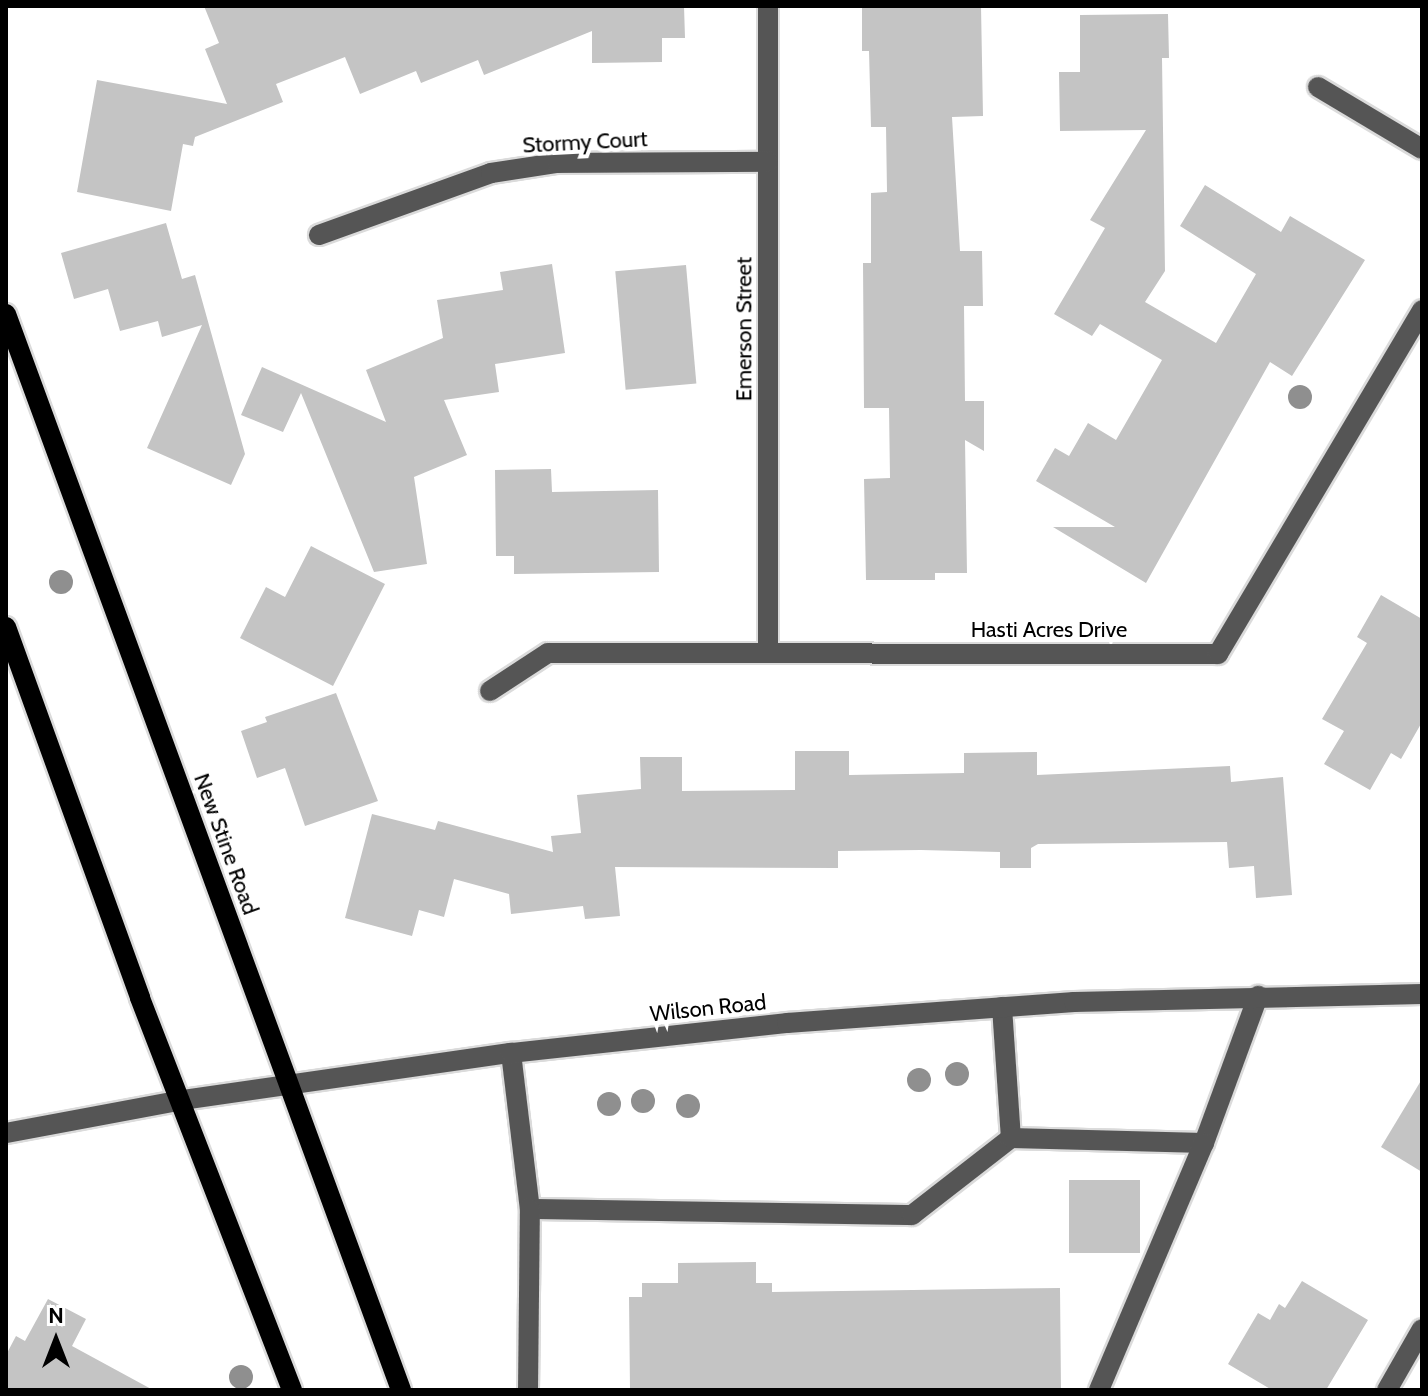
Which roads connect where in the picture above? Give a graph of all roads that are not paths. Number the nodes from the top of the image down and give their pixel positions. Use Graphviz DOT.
graph roads {
  1 [pos="768,6"];
  2 [pos="1318,87"];
  3 [pos="1422,149"];
  4 [pos="768,162"];
  5 [pos="319,235"];
  6 [pos="1422,310"];
  7 [pos="6,314"];
  8 [pos="6,627"];
  9 [pos="768,653"];
  10 [pos="490,691"];
  11 [pos="1422,994"];
  12 [pos="1258,996"];
  13 [pos="1002,1007"];
  14 [pos="511,1053"];
  15 [pos="288,1085"];
  16 [pos="183,1100"];
  17 [pos="6,1133"];
  18 [pos="1011,1138"];
  19 [pos="1204,1143"];
  20 [pos="530,1209"];
  21 [pos="1422,1329"];
  22 [pos="292,1390"];
  23 [pos="401,1390"];
  24 [pos="528,1390"];
  25 [pos="1099,1390"];
  26 [pos="1387,1390"];
  1 -- 4 [label="street, Emerson Street"];
  2 -- 3 [label="street"];
  4 -- 5 [label="street, Stormy Court"];
  4 -- 9 [label="street, Emerson Street"];
  6 -- 9 [label="street, Hasti Acres Drive"];
  7 -- 15 [label="main road, New Stine Road"];
  8 -- 16 [label="main road"];
  9 -- 10 [label="street, Hasti Acres Drive"];
  11 -- 12 [label="street, Wilson Road"];
  12 -- 13 [label="street, Wilson Road"];
  12 -- 19 [label="street"];
  13 -- 14 [label="street, Wilson Road"];
  13 -- 18 [label="street"];
  14 -- 15 [label="street, Wilson Road"];
  14 -- 20 [label="street"];
  15 -- 16 [label="street, Wilson Road"];
  15 -- 23 [label="main road, New Stine Road"];
  16 -- 17 [label="street, Wilson Road"];
  16 -- 22 [label="main road"];
  18 -- 19 [label="street"];
  18 -- 20 [label="street"];
  19 -- 25 [label="street"];
  20 -- 24 [label="street"];
  21 -- 26 [label="street"];
}
